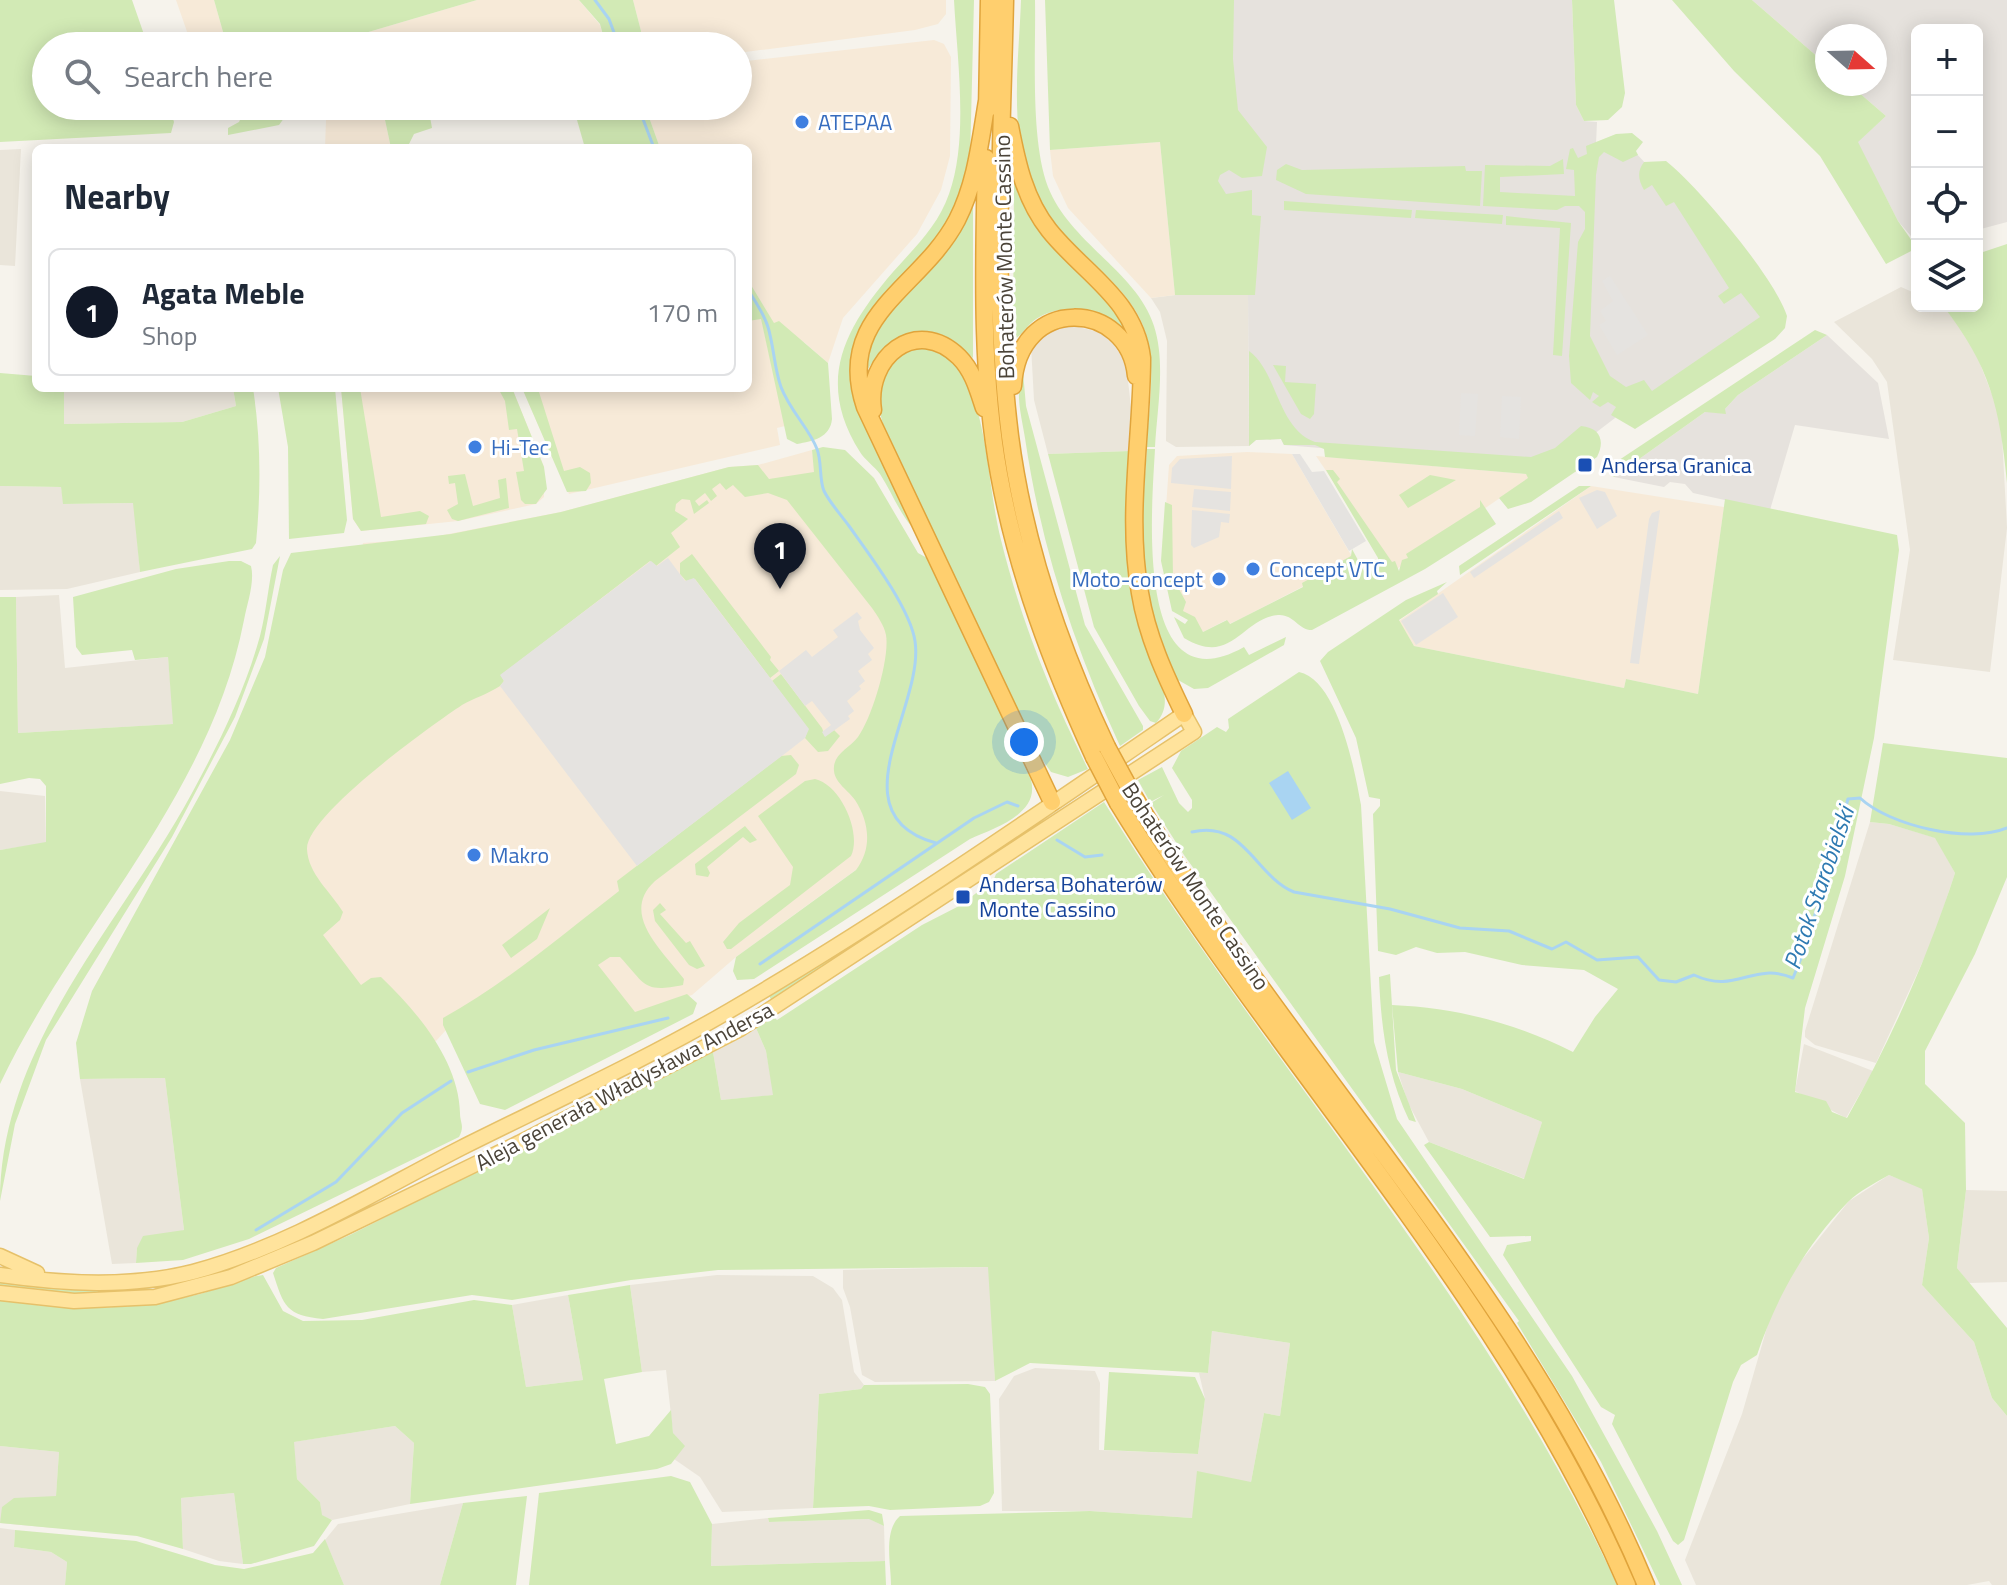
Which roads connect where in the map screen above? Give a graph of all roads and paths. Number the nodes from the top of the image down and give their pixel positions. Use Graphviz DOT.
graph roads {
  1 [pos="989,0"];
  2 [pos="1005,0"];
  3 [pos="1003,93"];
  4 [pos="987,101"];
  5 [pos="1140,425"];
  6 [pos="992,429"];
  7 [pos="1010,436"];
  8 [pos="883,447"];
  9 [pos="1184,714"];
  10 [pos="1100,752"];
  11 [pos="1125,798"];
  12 [pos="1052,802"];
  13 [pos="1063,818"];
  14 [pos="0,1256"];
  15 [pos="0,1275"];
  16 [pos="63,1282"];
  17 [pos="0,1293"];
  18 [pos="1627,1585"];
  19 [pos="1646,1585"];
  1 -- 4 [label="highway, Bohaterów Monte Cassino"];
  2 -- 3 [label="highway, Bohaterów Monte Cassino"];
  3 -- 5 [label="highway"];
  3 -- 7 [label="highway, Bohaterów Monte Cassino"];
  4 -- 6 [label="highway, Bohaterów Monte Cassino"];
  4 -- 8 [label="highway"];
  5 -- 7 [label="highway"];
  5 -- 9 [label="highway"];
  6 -- 8 [label="highway"];
  6 -- 10 [label="highway, Bohaterów Monte Cassino"];
  7 -- 10 [label="highway, Bohaterów Monte Cassino"];
  8 -- 12 [label="highway"];
  9 -- 12 [label="main road, Aleja generała Władysława Andersa"];
  9 -- 13 [label="main road, Aleja generała Władysława Andersa"];
  10 -- 11 [label="highway, Bohaterów Monte Cassino, bridge"];
  11 -- 18 [label="highway, Bohaterów Monte Cassino"];
  11 -- 19 [label="highway, Bohaterów Monte Cassino"];
  12 -- 13 [label="main road"];
  12 -- 16 [label="main road, Aleja generała Władysława Andersa"];
  13 -- 17 [label="main road, Aleja generała Władysława Andersa"];
  14 -- 16 [label="main road"];
  15 -- 16 [label="main road, Aleja generała Władysława Andersa"];
}
